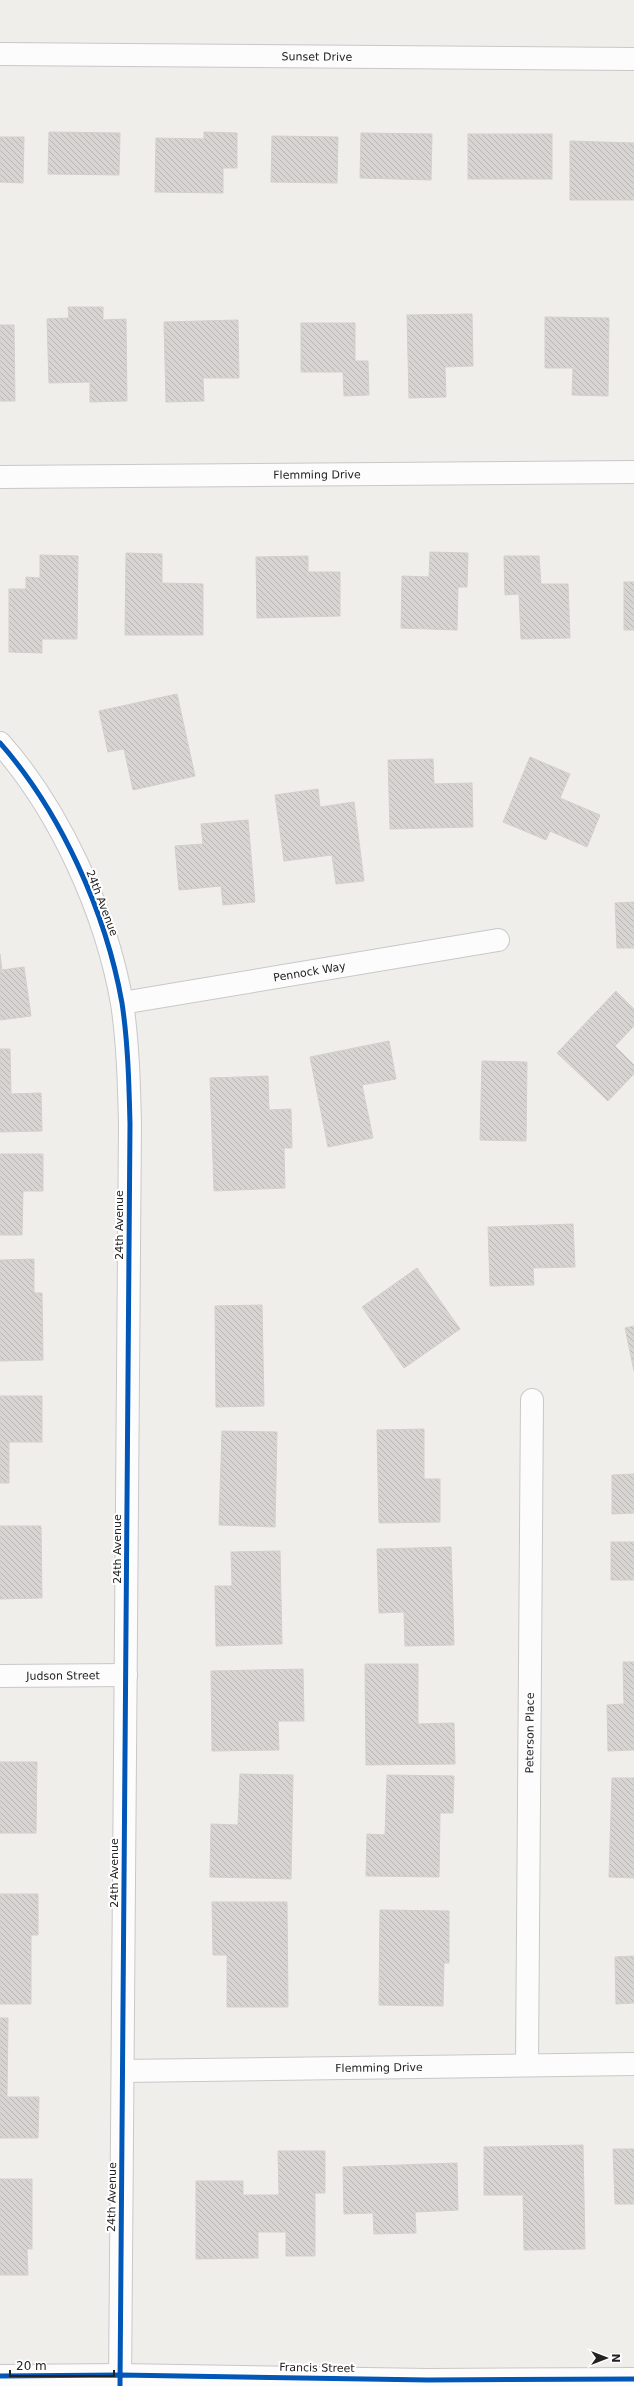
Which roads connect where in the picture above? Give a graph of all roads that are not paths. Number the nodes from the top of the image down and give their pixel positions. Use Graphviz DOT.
graph roads {
  1 [pos="0,54"];
  2 [pos="634,59"];
  3 [pos="634,472"];
  4 [pos="0,477"];
  5 [pos="0,743"];
  6 [pos="498,940"];
  7 [pos="122,1003"];
  8 [pos="532,1400"];
  9 [pos="126,1675"];
  10 [pos="0,1676"];
  11 [pos="634,2064"];
  12 [pos="527,2065"];
  13 [pos="123,2071"];
  14 [pos="0,2376"];
  15 [pos="634,2379"];
  16 [pos="120,2380"];
  1 -- 2 [label="street, Sunset Drive"];
  3 -- 4 [label="street, Flemming Drive"];
  5 -- 7 [label="street, 24th Avenue"];
  6 -- 7 [label="street, Pennock Way"];
  7 -- 9 [label="street, 24th Avenue"];
  8 -- 12 [label="street, Peterson Place"];
  9 -- 10 [label="street, Judson Street"];
  9 -- 13 [label="street, 24th Avenue"];
  11 -- 12 [label="street, Flemming Drive"];
  12 -- 13 [label="street, Flemming Drive"];
  13 -- 16 [label="street, 24th Avenue"];
  14 -- 16 [label="street, Francis Street"];
  15 -- 16 [label="street, Francis Street"];
}
